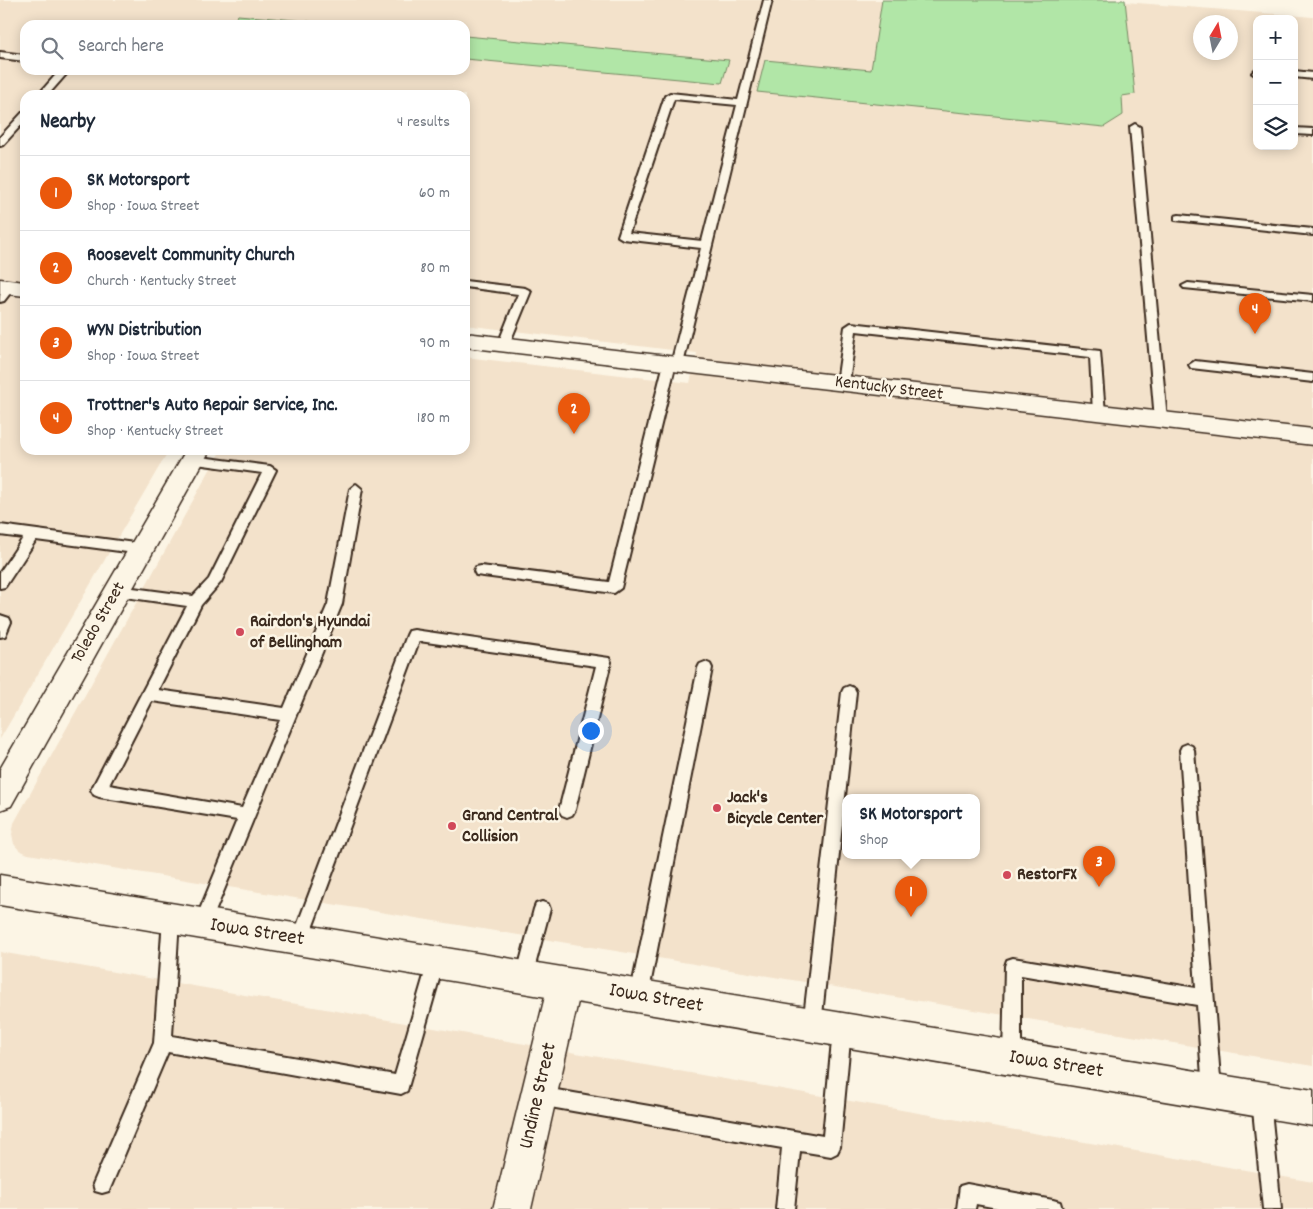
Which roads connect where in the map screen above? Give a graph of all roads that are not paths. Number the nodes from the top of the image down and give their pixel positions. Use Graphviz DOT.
graph roads {
  1 [pos="768,0"];
  2 [pos="0,55"];
  3 [pos="20,57"];
  4 [pos="1298,74"];
  5 [pos="61,75"];
  6 [pos="1313,76"];
  7 [pos="47,90"];
  8 [pos="742,103"];
  9 [pos="20,121"];
  10 [pos="1135,127"];
  11 [pos="1298,131"];
  12 [pos="1313,132"];
  13 [pos="0,143"];
  14 [pos="1179,218"];
  15 [pos="1313,232"];
  16 [pos="707,245"];
  17 [pos="470,285"];
  18 [pos="1188,286"];
  19 [pos="1313,298"];
  20 [pos="470,341"];
  21 [pos="504,344"];
  22 [pos="674,364"];
  23 [pos="1195,365"];
  24 [pos="1313,378"];
  25 [pos="843,383"];
  26 [pos="1099,413"];
  27 [pos="1161,420"];
  28 [pos="1313,437"];
  29 [pos="196,455"];
  30 [pos="356,489"];
  31 [pos="0,530"];
  32 [pos="33,534"];
  33 [pos="142,550"];
  34 [pos="481,571"];
  35 [pos="0,583"];
  36 [pos="118,591"];
  37 [pos="196,602"];
  38 [pos="0,620"];
  39 [pos="0,632"];
  40 [pos="705,668"];
  41 [pos="849,692"];
  42 [pos="148,695"];
  43 [pos="289,716"];
  44 [pos="1187,750"];
  45 [pos="842,794"];
  46 [pos="0,797"];
  47 [pos="842,799"];
  48 [pos="567,810"];
  49 [pos="248,814"];
  50 [pos="0,890"];
  51 [pos="542,910"];
  52 [pos="186,921"];
  53 [pos="300,939"];
  54 [pos="436,962"];
  55 [pos="524,977"];
  56 [pos="565,984"];
  57 [pos="640,996"];
  58 [pos="1205,998"];
  59 [pos="827,1028"];
  60 [pos="163,1043"];
  61 [pos="1012,1058"];
  62 [pos="1212,1092"];
  63 [pos="539,1096"];
  64 [pos="1261,1100"];
  65 [pos="1313,1108"];
  66 [pos="792,1140"];
  67 [pos="102,1184"];
  68 [pos="512,1209"];
  69 [pos="785,1209"];
  70 [pos="966,1209"];
  71 [pos="1053,1209"];
  72 [pos="1272,1209"];
  1 -- 8 [label="lane"];
  2 -- 3 [label="lane"];
  4 -- 6 [label="lane"];
  5 -- 7 [label="lane"];
  8 -- 16 [label="lane"];
  8 -- 16 [label="lane"];
  9 -- 13 [label="lane"];
  10 -- 27 [label="lane"];
  11 -- 12 [label="lane"];
  14 -- 15 [label="lane"];
  16 -- 22 [label="lane"];
  17 -- 21 [label="lane"];
  18 -- 19 [label="lane"];
  20 -- 21 [label="street, Kentucky Street"];
  21 -- 22 [label="street, Kentucky Street"];
  22 -- 25 [label="street, Kentucky Street"];
  22 -- 34 [label="lane"];
  23 -- 24 [label="lane"];
  25 -- 26 [label="street, Kentucky Street"];
  25 -- 26 [label="lane"];
  26 -- 27 [label="street, Kentucky Street"];
  27 -- 28 [label="street, Kentucky Street"];
  29 -- 33 [label="street, Toledo Street"];
  29 -- 37 [label="lane"];
  30 -- 43 [label="lane"];
  31 -- 32 [label="lane"];
  32 -- 33 [label="lane"];
  32 -- 35 [label="lane"];
  33 -- 36 [label="street, Toledo Street"];
  36 -- 37 [label="lane"];
  36 -- 46 [label="street, Toledo Street"];
  37 -- 42 [label="lane"];
  38 -- 39 [label="lane"];
  40 -- 57 [label="lane"];
  41 -- 45 [label="lane"];
  42 -- 43 [label="lane"];
  42 -- 49 [label="lane"];
  43 -- 49 [label="lane"];
  44 -- 58 [label="lane"];
  47 -- 59 [label="lane"];
  48 -- 53 [label="lane"];
  49 -- 52 [label="lane"];
  50 -- 52 [label="street, Iowa Street"];
  51 -- 55 [label="lane"];
  52 -- 53 [label="street, Iowa Street"];
  52 -- 60 [label="lane"];
  53 -- 54 [label="street, Iowa Street"];
  54 -- 55 [label="street, Iowa Street"];
  54 -- 60 [label="lane"];
  55 -- 56 [label="street, Iowa Street"];
  56 -- 57 [label="street, Iowa Street"];
  56 -- 63 [label="street, Undine Street"];
  57 -- 59 [label="street, Iowa Street"];
  58 -- 61 [label="lane"];
  58 -- 62 [label="lane"];
  59 -- 61 [label="street, Iowa Street"];
  59 -- 66 [label="lane"];
  60 -- 67 [label="lane"];
  61 -- 62 [label="street, Iowa Street"];
  62 -- 64 [label="street, Iowa Street"];
  63 -- 66 [label="lane"];
  63 -- 68 [label="street, Undine Street"];
  64 -- 65 [label="street, Iowa Street"];
  64 -- 72 [label="lane"];
  66 -- 69 [label="lane"];
  70 -- 71 [label="lane"];
}
